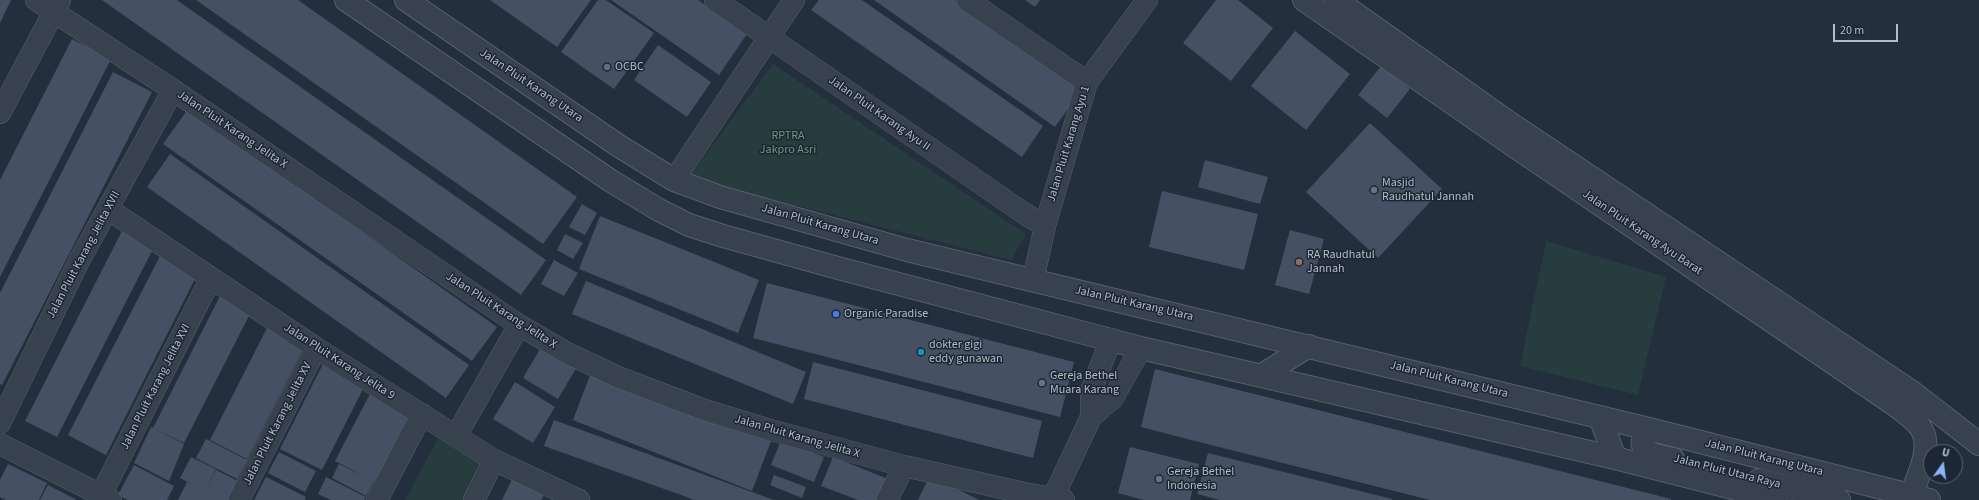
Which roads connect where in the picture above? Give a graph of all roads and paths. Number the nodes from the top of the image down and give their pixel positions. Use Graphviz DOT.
graph roads {
  1 [pos="36,0"];
  2 [pos="346,0"];
  3 [pos="406,0"];
  4 [pos="715,0"];
  5 [pos="794,0"];
  6 [pos="967,0"];
  7 [pos="1146,0"];
  8 [pos="1304,0"];
  9 [pos="1336,0"];
  10 [pos="57,6"];
  11 [pos="449,30"];
  12 [pos="769,38"];
  13 [pos="429,57"];
  14 [pos="1087,82"];
  15 [pos="173,90"];
  16 [pos="0,113"];
  17 [pos="674,180"];
  18 [pos="108,208"];
  19 [pos="1045,226"];
  20 [pos="211,278"];
  21 [pos="1033,280"];
  22 [pos="519,325"];
  23 [pos="1111,339"];
  24 [pos="1309,346"];
  25 [pos="316,348"];
  26 [pos="1141,348"];
  27 [pos="1262,375"];
  28 [pos="422,414"];
  29 [pos="1091,417"];
  30 [pos="1600,417"];
  31 [pos="0,422"];
  32 [pos="1657,431"];
  33 [pos="456,436"];
  34 [pos="0,444"];
  35 [pos="1979,444"];
  36 [pos="1615,458"];
  37 [pos="494,460"];
  38 [pos="904,466"];
  39 [pos="106,498"];
  40 [pos="1920,498"];
  41 [pos="1056,499"];
  42 [pos="239,500"];
  43 [pos="378,500"];
  44 [pos="474,500"];
  45 [pos="579,500"];
  46 [pos="887,500"];
  47 [pos="1780,500"];
  48 [pos="1839,500"];
  1 -- 10 [label="street, Jalan Pluit Karang Jelita X"];
  2 -- 13 [label="street"];
  3 -- 11 [label="street, Jalan Pluit Karang Utara"];
  4 -- 12 [label="street, Jalan Pluit Karang Ayu II"];
  5 -- 12 [label="street"];
  6 -- 14 [label="street"];
  7 -- 14 [label="street, Jalan Pluit Karang Ayu 1"];
  8 -- 40 [label="street, Jalan Pluit Karang Ayu Barat"];
  9 -- 35 [label="street, Jalan Pluit Karang Ayu Barat"];
  10 -- 15 [label="street, Jalan Pluit Karang Jelita X"];
  10 -- 16 [label="street"];
  11 -- 13 [label="street"];
  11 -- 17 [label="street, Jalan Pluit Karang Utara"];
  12 -- 17 [label="street"];
  12 -- 19 [label="street, Jalan Pluit Karang Ayu II"];
  13 -- 23 [label="street"];
  14 -- 19 [label="street, Jalan Pluit Karang Ayu 1"];
  15 -- 18 [label="street, Jalan Pluit Karang Jelita XVII"];
  15 -- 22 [label="street, Jalan Pluit Karang Jelita X"];
  17 -- 21 [label="street, Jalan Pluit Karang Utara"];
  18 -- 20 [label="street, Jalan Pluit Karang Jelita 9"];
  18 -- 31 [label="street, Jalan Pluit Karang Jelita XVII"];
  19 -- 21 [label="street, Jalan Pluit Karang Ayu 1"];
  20 -- 25 [label="street, Jalan Pluit Karang Jelita 9"];
  20 -- 39 [label="street, Jalan Pluit Karang Jelita XVI"];
  21 -- 24 [label="street, Jalan Pluit Karang Utara"];
  22 -- 33 [label="street"];
  22 -- 38 [label="street, Jalan Pluit Karang Jelita X"];
  23 -- 26 [label="street"];
  23 -- 29 [label="street"];
  24 -- 27 [label="street"];
  24 -- 30 [label="street, Jalan Pluit Karang Utara"];
  25 -- 28 [label="street, Jalan Pluit Karang Jelita 9"];
  25 -- 42 [label="street, Jalan Pluit Karang Jelita XV"];
  26 -- 27 [label="street"];
  26 -- 29 [label="street"];
  27 -- 36 [label="street"];
  28 -- 33 [label="street, Jalan Pluit Karang Jelita 9"];
  28 -- 43 [label="street"];
  29 -- 41 [label="street"];
  30 -- 32 [label="street, Jalan Pluit Karang Utara"];
  30 -- 36 [label="street"];
  32 -- 40 [label="street, Jalan Pluit Karang Utara"];
  32 -- 48 [label="street, Jalan Pluit Utara Raya"];
  33 -- 37 [label="street, Jalan Pluit Karang Jelita 9"];
  34 -- 39 [label="street"];
  36 -- 47 [label="street"];
  37 -- 44 [label="street"];
  37 -- 45 [label="street, Jalan Pluit Karang Jelita 9"];
  38 -- 41 [label="street, Jalan Pluit Karang Jelita X"];
  38 -- 46 [label="street"];
}
